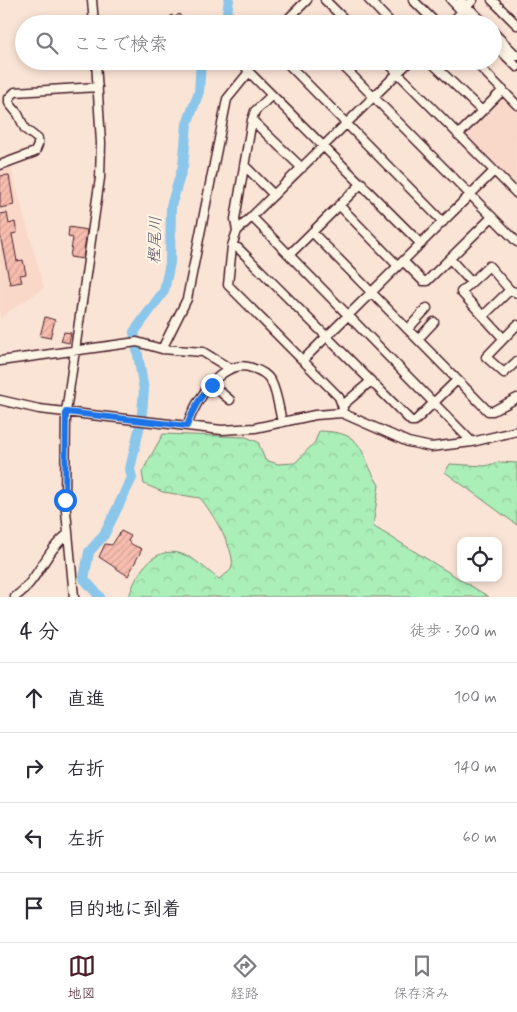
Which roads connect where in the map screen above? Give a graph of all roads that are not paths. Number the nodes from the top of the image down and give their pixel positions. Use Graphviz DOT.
graph roads {
  1 [pos="92,0"];
  2 [pos="307,0"];
  3 [pos="326,0"];
  4 [pos="369,0"];
  5 [pos="413,0"];
  6 [pos="451,0"];
  7 [pos="492,0"];
  8 [pos="466,4"];
  9 [pos="93,15"];
  10 [pos="293,15"];
  11 [pos="340,15"];
  12 [pos="383,15"];
  13 [pos="428,15"];
  14 [pos="457,15"];
  15 [pos="476,15"];
  16 [pos="517,25"];
  17 [pos="502,41"];
  18 [pos="502,52"];
  19 [pos="517,56"];
  20 [pos="517,67"];
  21 [pos="97,70"];
  22 [pos="294,70"];
  23 [pos="347,70"];
  24 [pos="394,70"];
  25 [pos="402,70"];
  26 [pos="439,70"];
  27 [pos="483,70"];
  28 [pos="249,72"];
  29 [pos="398,74"];
  30 [pos="98,87"];
  31 [pos="503,90"];
  32 [pos="272,94"];
  33 [pos="374,98"];
  34 [pos="517,104"];
  35 [pos="482,111"];
  36 [pos="252,120"];
  37 [pos="347,124"];
  38 [pos="458,135"];
  39 [pos="324,146"];
  40 [pos="0,165"];
  41 [pos="244,165"];
  42 [pos="302,168"];
  43 [pos="494,171"];
  44 [pos="362,183"];
  45 [pos="516,193"];
  46 [pos="274,195"];
  47 [pos="470,196"];
  48 [pos="339,205"];
  49 [pos="252,217"];
  50 [pos="492,217"];
  51 [pos="443,222"];
  52 [pos="237,231"];
  53 [pos="312,232"];
  54 [pos="516,240"];
  55 [pos="421,244"];
  56 [pos="232,246"];
  57 [pos="290,254"];
  58 [pos="450,259"];
  59 [pos="400,264"];
  60 [pos="472,282"];
  61 [pos="514,291"];
  62 [pos="371,292"];
  63 [pos="427,308"];
  64 [pos="349,314"];
  65 [pos="483,316"];
  66 [pos="434,322"];
  67 [pos="517,325"];
  68 [pos="408,329"];
  69 [pos="326,336"];
  70 [pos="503,338"];
  71 [pos="418,339"];
  72 [pos="162,349"];
  73 [pos="76,351"];
  74 [pos="303,360"];
  75 [pos="0,361"];
  76 [pos="517,361"];
  77 [pos="229,368"];
  78 [pos="457,380"];
  79 [pos="371,381"];
  80 [pos="212,385"];
  81 [pos="517,398"];
  82 [pos="0,400"];
  83 [pos="230,400"];
  84 [pos="435,402"];
  85 [pos="343,405"];
  86 [pos="66,412"];
  87 [pos="342,414"];
  88 [pos="282,422"];
  89 [pos="187,426"];
  90 [pos="517,431"];
  91 [pos="472,442"];
  92 [pos="68,534"];
  93 [pos="15,597"];
  94 [pos="74,597"];
  1 -- 9 [label="street"];
  2 -- 10 [label="street"];
  3 -- 11 [label="street"];
  4 -- 12 [label="street"];
  5 -- 13 [label="street"];
  6 -- 8 [label="street"];
  7 -- 16 [label="street"];
  8 -- 14 [label="street"];
  8 -- 15 [label="street"];
  17 -- 19 [label="street"];
  18 -- 20 [label="street"];
  21 -- 30 [label="street"];
  22 -- 37 [label="street"];
  23 -- 33 [label="street"];
  24 -- 29 [label="street"];
  25 -- 29 [label="street"];
  26 -- 35 [label="street"];
  27 -- 31 [label="street"];
  28 -- 32 [label="street"];
  28 -- 72 [label="street"];
  29 -- 33 [label="street"];
  29 -- 38 [label="street"];
  30 -- 40 [label="street"];
  30 -- 73 [label="street"];
  31 -- 34 [label="street"];
  31 -- 35 [label="street"];
  32 -- 36 [label="street"];
  32 -- 39 [label="street"];
  33 -- 37 [label="street"];
  33 -- 47 [label="street"];
  35 -- 38 [label="street"];
  36 -- 41 [label="street"];
  36 -- 42 [label="street"];
  37 -- 39 [label="street"];
  37 -- 51 [label="street"];
  38 -- 43 [label="street"];
  39 -- 42 [label="street"];
  39 -- 44 [label="street"];
  41 -- 46 [label="street"];
  41 -- 52 [label="street"];
  42 -- 46 [label="street"];
  43 -- 45 [label="street"];
  43 -- 47 [label="street"];
  44 -- 48 [label="street"];
  44 -- 55 [label="street"];
  46 -- 49 [label="street"];
  47 -- 50 [label="street"];
  47 -- 51 [label="street"];
  48 -- 53 [label="street"];
  48 -- 59 [label="street"];
  49 -- 52 [label="street"];
  49 -- 57 [label="street"];
  50 -- 54 [label="street"];
  50 -- 58 [label="street"];
  51 -- 55 [label="street"];
  52 -- 56 [label="street"];
  53 -- 57 [label="street"];
  53 -- 62 [label="street"];
  55 -- 59 [label="street"];
  56 -- 69 [label="street"];
  56 -- 74 [label="street"];
  57 -- 64 [label="street"];
  58 -- 59 [label="street"];
  58 -- 60 [label="street"];
  59 -- 62 [label="street"];
  60 -- 61 [label="street"];
  60 -- 65 [label="street"];
  61 -- 65 [label="street"];
  62 -- 64 [label="street"];
  62 -- 68 [label="street"];
  63 -- 68 [label="street"];
  64 -- 69 [label="street"];
  64 -- 84 [label="street"];
  65 -- 70 [label="street"];
  66 -- 71 [label="street"];
  67 -- 70 [label="street"];
  68 -- 71 [label="street"];
  69 -- 74 [label="street"];
  69 -- 79 [label="street"];
  70 -- 76 [label="street"];
  71 -- 78 [label="street"];
  72 -- 73 [label="street"];
  72 -- 77 [label="street"];
  73 -- 75 [label="street"];
  73 -- 86 [label="street"];
  74 -- 85 [label="street"];
  77 -- 80 [label="street"];
  77 -- 88 [label="street"];
  78 -- 81 [label="street"];
  78 -- 84 [label="street"];
  79 -- 84 [label="street"];
  79 -- 85 [label="street"];
  80 -- 83 [label="street"];
  80 -- 89 [label="street"];
  82 -- 86 [label="street"];
  84 -- 91 [label="street"];
  85 -- 87 [label="street"];
  86 -- 89 [label="street"];
  86 -- 92 [label="street"];
  87 -- 88 [label="street"];
  87 -- 91 [label="street"];
  88 -- 89 [label="street"];
  90 -- 91 [label="street"];
  92 -- 93 [label="street"];
  92 -- 94 [label="street"];
}
